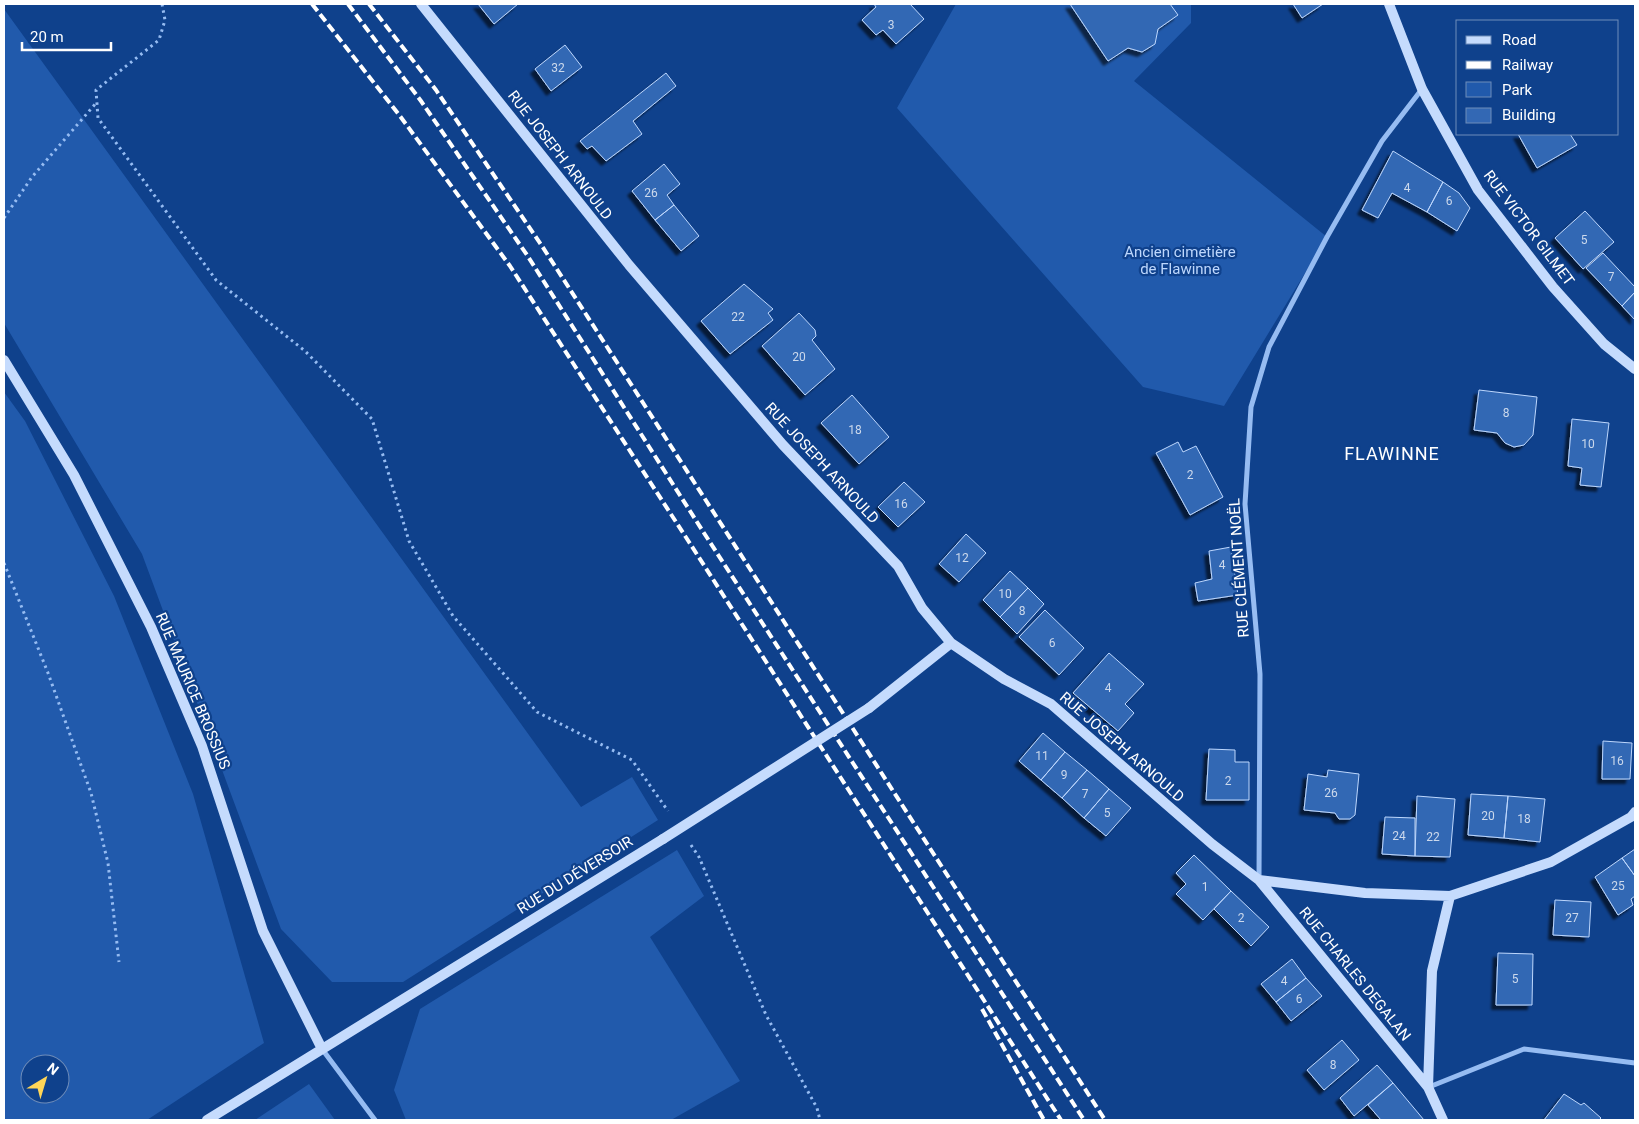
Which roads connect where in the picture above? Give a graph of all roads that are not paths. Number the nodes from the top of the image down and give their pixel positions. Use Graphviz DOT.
graph roads {
  1 [pos="421,4"];
  2 [pos="1389,4"];
  3 [pos="1422,89"];
  4 [pos="4,360"];
  5 [pos="1635,369"];
  6 [pos="951,644"];
  7 [pos="1635,812"];
  8 [pos="1258,880"];
  9 [pos="1450,896"];
  10 [pos="322,1049"];
  11 [pos="1635,1063"];
  12 [pos="1428,1087"];
  13 [pos="207,1120"];
  14 [pos="375,1120"];
  15 [pos="1443,1120"];
  1 -- 6 [label="street, RUE JOSEPH ARNOULD"];
  2 -- 3 [label="street, RUE VICTOR GILMET"];
  3 -- 5 [label="street, RUE VICTOR GILMET"];
  3 -- 8 [label="street, RUE CLÉMENT NOËL"];
  4 -- 10 [label="street, RUE MAURICE BROSSIUS"];
  6 -- 8 [label="street, RUE JOSEPH ARNOULD"];
  6 -- 10 [label="street, RUE DU DÉVERSOIR, bridge"];
  7 -- 9 [label="street"];
  8 -- 9 [label="street"];
  8 -- 12 [label="street, RUE CHARLES DEGALAN"];
  9 -- 12 [label="street, RUE CHARLES DEGALAN"];
  10 -- 13 [label="street, RUE DU DÉVERSOIR"];
  10 -- 14 [label="street"];
  11 -- 12 [label="street"];
  12 -- 15 [label="street, RUE CHARLES DEGALAN"];
}
